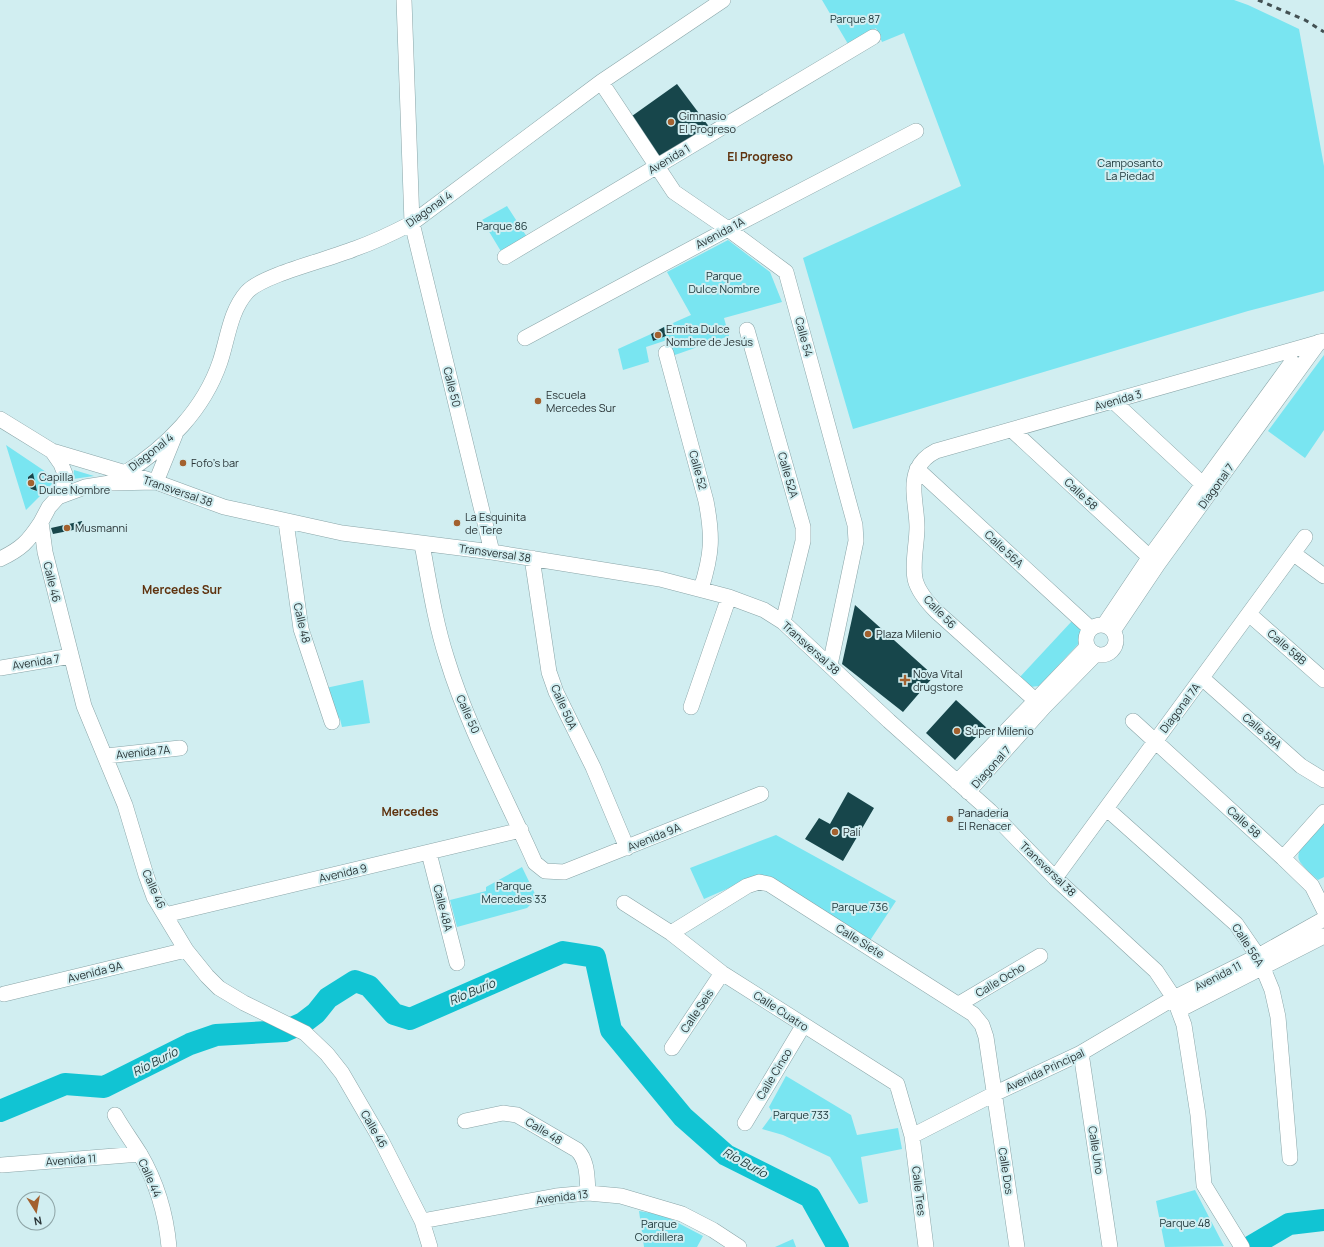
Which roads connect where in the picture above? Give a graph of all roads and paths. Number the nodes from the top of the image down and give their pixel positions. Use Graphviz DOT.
graph roads {
  1 [pos="404,0"];
  2 [pos="723,0"];
  3 [pos="873,37"];
  4 [pos="601,82"];
  5 [pos="916,131"];
  6 [pos="657,166"];
  7 [pos="412,223"];
  8 [pos="728,229"];
  9 [pos="505,257"];
  10 [pos="747,330"];
  11 [pos="525,338"];
  12 [pos="1322,341"];
  13 [pos="1304,347"];
  14 [pos="666,353"];
  15 [pos="1113,401"];
  16 [pos="0,419"];
  17 [pos="1012,430"];
  18 [pos="177,432"];
  19 [pos="52,451"];
  20 [pos="917,469"];
  21 [pos="125,473"];
  22 [pos="156,482"];
  23 [pos="1207,488"];
  24 [pos="58,497"];
  25 [pos="41,522"];
  26 [pos="286,522"];
  27 [pos="1305,537"];
  28 [pos="422,544"];
  29 [pos="45,552"];
  30 [pos="492,552"];
  31 [pos="1294,554"];
  32 [pos="532,558"];
  33 [pos="0,559"];
  34 [pos="1154,561"];
  35 [pos="1324,576"];
  36 [pos="701,589"];
  37 [pos="729,597"];
  38 [pos="1249,614"];
  39 [pos="783,622"];
  40 [pos="1103,628"];
  41 [pos="1092,650"];
  42 [pos="71,656"];
  43 [pos="830,665"];
  44 [pos="0,668"];
  45 [pos="1202,678"];
  46 [pos="1324,680"];
  47 [pos="1035,700"];
  48 [pos="691,707"];
  49 [pos="1133,721"];
  50 [pos="332,722"];
  51 [pos="1155,741"];
  52 [pos="180,748"];
  53 [pos="106,756"];
  54 [pos="1324,780"];
  55 [pos="957,782"];
  56 [pos="968,792"];
  57 [pos="761,794"];
  58 [pos="1107,809"];
  59 [pos="1324,812"];
  60 [pos="521,830"];
  61 [pos="627,848"];
  62 [pos="429,853"];
  63 [pos="1283,858"];
  64 [pos="545,871"];
  65 [pos="1056,878"];
  66 [pos="624,904"];
  67 [pos="1324,910"];
  68 [pos="165,915"];
  69 [pos="1324,919"];
  70 [pos="671,933"];
  71 [pos="1324,936"];
  72 [pos="186,950"];
  73 [pos="1040,956"];
  74 [pos="1261,962"];
  75 [pos="457,963"];
  76 [pos="722,973"];
  77 [pos="4,994"];
  78 [pos="959,1004"];
  79 [pos="1177,1004"];
  80 [pos="803,1026"];
  81 [pos="672,1048"];
  82 [pos="1081,1054"];
  83 [pos="994,1094"];
  84 [pos="115,1115"];
  85 [pos="466,1122"];
  86 [pos="745,1123"];
  87 [pos="912,1136"];
  88 [pos="140,1154"];
  89 [pos="1290,1158"];
  90 [pos="2,1165"];
  91 [pos="588,1193"];
  92 [pos="422,1221"];
  93 [pos="1239,1243"];
  94 [pos="169,1247"];
  95 [pos="430,1247"];
  96 [pos="739,1247"];
  97 [pos="926,1247"];
  98 [pos="1017,1247"];
  99 [pos="1110,1247"];
  1 -- 7 [label="street, Calle 50"];
  2 -- 4 [label="street, Diagonal 4"];
  3 -- 6 [label="street, Avenida 1"];
  4 -- 6 [label="street, Calle 54"];
  4 -- 7 [label="street, Diagonal 4"];
  5 -- 8 [label="street, Avenida 1A"];
  6 -- 8 [label="street, Calle 54"];
  6 -- 9 [label="street, Avenida 1"];
  7 -- 18 [label="street, Diagonal 4"];
  7 -- 30 [label="street, Calle 50"];
  8 -- 11 [label="street, Avenida 1A"];
  8 -- 43 [label="street, Calle 54"];
  10 -- 39 [label="street, Calle 52A"];
  12 -- 13 [label="street, Avenida 3"];
  12 -- 23 [label="street, Diagonal 7"];
  13 -- 15 [label="street, Avenida 3"];
  13 -- 23 [label="street, Diagonal 7"];
  14 -- 36 [label="street, Calle 52"];
  15 -- 17 [label="street, Avenida 3"];
  15 -- 23 [label="street"];
  16 -- 19 [label="street, Transversal 38"];
  17 -- 20 [label="street, Avenida 3"];
  17 -- 34 [label="street, Calle 58"];
  18 -- 21 [label="street, Diagonal 4"];
  18 -- 22 [label="street, Diagonal 4"];
  19 -- 21 [label="street, Transversal 38"];
  19 -- 24 [label="street"];
  20 -- 40 [label="street, Calle 56A"];
  20 -- 47 [label="street, Calle 56"];
  21 -- 22 [label="street, Transversal 38"];
  22 -- 24 [label="street"];
  22 -- 26 [label="street, Transversal 38"];
  23 -- 34 [label="street, Diagonal 7"];
  24 -- 25 [label="street"];
  25 -- 29 [label="street, Calle 46"];
  25 -- 33 [label="street"];
  26 -- 28 [label="street, Transversal 38"];
  26 -- 50 [label="street, Calle 48"];
  27 -- 31 [label="street, Diagonal 7A"];
  28 -- 30 [label="street, Transversal 38"];
  28 -- 60 [label="street, Calle 50"];
  29 -- 33 [label="street"];
  29 -- 42 [label="street, Calle 46"];
  30 -- 32 [label="street, Transversal 38"];
  31 -- 35 [label="street"];
  31 -- 38 [label="street, Diagonal 7A"];
  32 -- 36 [label="street, Transversal 38"];
  32 -- 61 [label="street, Calle 50A"];
  34 -- 40 [label="street, Diagonal 7"];
  36 -- 37 [label="street, Transversal 38"];
  37 -- 39 [label="street, Transversal 38"];
  37 -- 48 [label="street"];
  38 -- 45 [label="street, Diagonal 7A"];
  38 -- 46 [label="street, Calle 58B"];
  39 -- 43 [label="street, Transversal 38"];
  40 -- 41 [label="street, Diagonal 7"];
  40 -- 41 [label="street, Diagonal 7"];
  41 -- 47 [label="street, Diagonal 7"];
  41 -- 56 [label="street, Diagonal 7"];
  42 -- 44 [label="street, Avenida 7"];
  42 -- 53 [label="street, Calle 46"];
  43 -- 55 [label="street, Transversal 38"];
  45 -- 51 [label="street, Diagonal 7A"];
  45 -- 54 [label="street, Calle 58A"];
  47 -- 55 [label="street, Diagonal 7"];
  49 -- 51 [label="street, Calle 58"];
  51 -- 58 [label="street, Diagonal 7A"];
  51 -- 63 [label="street, Calle 58"];
  52 -- 53 [label="street, Avenida 7A"];
  53 -- 68 [label="street, Calle 46"];
  55 -- 56 [label="street, Transversal 38"];
  56 -- 65 [label="street, Transversal 38"];
  57 -- 61 [label="street, Avenida 9A"];
  58 -- 65 [label="street, Diagonal 7A"];
  58 -- 74 [label="street, Calle 56A"];
  59 -- 63 [label="street"];
  60 -- 62 [label="street, Avenida 9"];
  60 -- 64 [label="street, Calle 50"];
  61 -- 64 [label="street, Avenida 9A"];
  62 -- 68 [label="street, Avenida 9"];
  62 -- 75 [label="street, Calle 48A"];
  63 -- 67 [label="street, Calle 58"];
  65 -- 79 [label="street, Transversal 38"];
  66 -- 70 [label="street, Calle Cuatro"];
  68 -- 72 [label="street, Calle 46"];
  69 -- 74 [label="street, Avenida 11"];
  70 -- 76 [label="street, Calle Cuatro"];
  70 -- 78 [label="street, Calle Siete"];
  71 -- 74 [label="street, Avenida 11"];
  72 -- 77 [label="street, Avenida 9A"];
  72 -- 92 [label="street, Calle 46"];
  73 -- 78 [label="street, Calle Ocho"];
  74 -- 79 [label="street, Avenida 11"];
  74 -- 89 [label="street, Calle 56A"];
  76 -- 80 [label="street, Calle Cuatro"];
  76 -- 81 [label="street, Calle Seis"];
  78 -- 83 [label="street, Calle Siete"];
  79 -- 82 [label="street, Avenida Principal"];
  79 -- 93 [label="street, Transversal 38"];
  80 -- 86 [label="street, Calle Cinco"];
  80 -- 87 [label="street, Calle Cuatro"];
  82 -- 83 [label="street, Avenida Principal"];
  82 -- 99 [label="street, Calle Uno"];
  83 -- 87 [label="street, Avenida Principal"];
  83 -- 98 [label="street, Calle Dos"];
  84 -- 88 [label="street, Calle 44"];
  85 -- 91 [label="street, Calle 48"];
  87 -- 97 [label="street, Calle Tres"];
  88 -- 90 [label="street, Avenida 11"];
  88 -- 94 [label="street, Calle 44"];
  91 -- 92 [label="street, Avenida 13"];
  91 -- 96 [label="street, Avenida 13"];
  92 -- 95 [label="street, Calle 46"];
}
